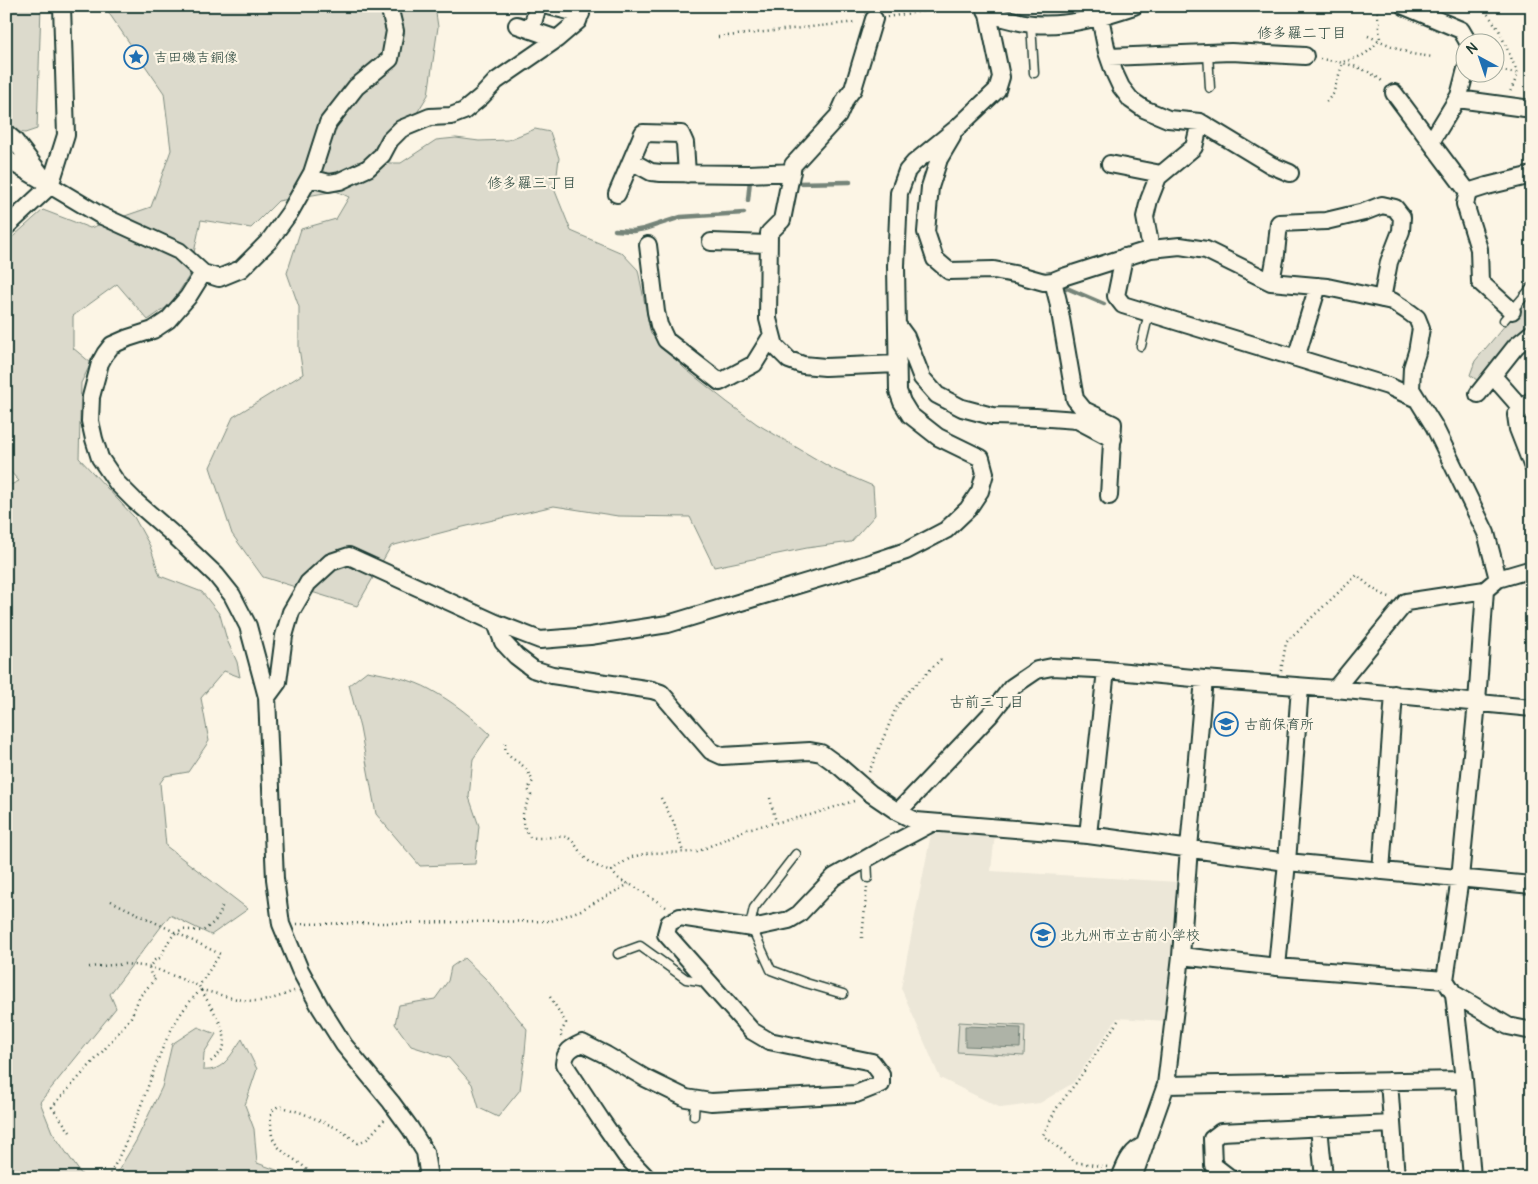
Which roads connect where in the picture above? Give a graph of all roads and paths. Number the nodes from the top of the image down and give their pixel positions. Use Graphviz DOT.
graph roads {
  1 [pos="62,6"];
  2 [pos="389,6"];
  3 [pos="538,6"];
  4 [pos="548,6"];
  5 [pos="955,6"];
  6 [pos="1134,6"];
  7 [pos="1377,6"];
  8 [pos="1404,6"];
  9 [pos="1482,6"];
  10 [pos="582,10"];
  11 [pos="986,10"];
  12 [pos="1092,14"];
  13 [pos="874,19"];
  14 [pos="1031,24"];
  15 [pos="1462,32"];
  16 [pos="1368,36"];
  17 [pos="718,37"];
  18 [pos="557,39"];
  19 [pos="1379,40"];
  20 [pos="1208,53"];
  21 [pos="1305,56"];
  22 [pos="1109,57"];
  23 [pos="1433,57"];
  24 [pos="1343,62"];
  25 [pos="1506,72"];
  26 [pos="1034,73"];
  27 [pos="1518,74"];
  28 [pos="1463,82"];
  29 [pos="1210,88"];
  30 [pos="1394,93"];
  31 [pos="1458,99"];
  32 [pos="1326,102"];
  33 [pos="1504,105"];
  34 [pos="1532,109"];
  35 [pos="1200,122"];
  36 [pos="957,128"];
  37 [pos="6,133"];
  38 [pos="1431,142"];
  39 [pos="6,158"];
  40 [pos="631,161"];
  41 [pos="1110,164"];
  42 [pos="792,172"];
  43 [pos="1290,173"];
  44 [pos="687,174"];
  45 [pos="1161,174"];
  46 [pos="1532,175"];
  47 [pos="310,178"];
  48 [pos="50,186"];
  49 [pos="1468,192"];
  50 [pos="617,194"];
  51 [pos="6,227"];
  52 [pos="711,242"];
  53 [pos="768,244"];
  54 [pos="648,245"];
  55 [pos="1150,248"];
  56 [pos="1124,257"];
  57 [pos="203,273"];
  58 [pos="1053,281"];
  59 [pos="1271,282"];
  60 [pos="1318,286"];
  61 [pos="1532,287"];
  62 [pos="1382,299"];
  63 [pos="1149,313"];
  64 [pos="1508,315"];
  65 [pos="897,323"];
  66 [pos="1532,333"];
  67 [pos="772,335"];
  68 [pos="1141,346"];
  69 [pos="1296,358"];
  70 [pos="898,364"];
  71 [pos="1493,376"];
  72 [pos="1478,394"];
  73 [pos="1417,399"];
  74 [pos="1527,405"];
  75 [pos="1113,439"];
  76 [pos="1532,465"];
  77 [pos="1109,496"];
  78 [pos="1532,569"];
  79 [pos="1498,579"];
  80 [pos="1485,590"];
  81 [pos="1406,602"];
  82 [pos="496,623"];
  83 [pos="942,658"];
  84 [pos="1106,670"];
  85 [pos="1204,679"];
  86 [pos="1279,685"];
  87 [pos="1300,686"];
  88 [pos="1335,689"];
  89 [pos="1394,694"];
  90 [pos="267,697"];
  91 [pos="1477,702"];
  92 [pos="1532,708"];
  93 [pos="505,743"];
  94 [pos="867,791"];
  95 [pos="661,798"];
  96 [pos="770,798"];
  97 [pos="898,812"];
  98 [pos="776,822"];
  99 [pos="933,823"];
  100 [pos="1088,835"];
  101 [pos="1189,848"];
  102 [pos="683,852"];
  103 [pos="796,854"];
  104 [pos="867,858"];
  105 [pos="1287,862"];
  106 [pos="1380,871"];
  107 [pos="613,873"];
  108 [pos="868,878"];
  109 [pos="1460,878"];
  110 [pos="629,884"];
  111 [pos="1532,884"];
  112 [pos="112,902"];
  113 [pos="222,906"];
  114 [pos="678,918"];
  115 [pos="282,924"];
  116 [pos="752,928"];
  117 [pos="175,932"];
  118 [pos="862,938"];
  119 [pos="618,954"];
  120 [pos="1181,956"];
  121 [pos="149,966"];
  122 [pos="89,967"];
  123 [pos="1277,967"];
  124 [pos="708,983"];
  125 [pos="199,986"];
  126 [pos="308,986"];
  127 [pos="1450,987"];
  128 [pos="201,990"];
  129 [pos="843,994"];
  130 [pos="550,997"];
  131 [pos="1118,1021"];
  132 [pos="1532,1031"];
  133 [pos="569,1050"];
  134 [pos="209,1063"];
  135 [pos="1464,1080"];
  136 [pos="1388,1081"];
  137 [pos="1166,1085"];
  138 [pos="695,1099"];
  139 [pos="395,1108"];
  140 [pos="694,1116"];
  141 [pos="1392,1124"];
  142 [pos="1319,1127"];
  143 [pos="70,1132"];
  144 [pos="699,1174"];
  145 [pos="1126,1175"];
  146 [pos="108,1178"];
  147 [pos="312,1178"];
  148 [pos="429,1178"];
  149 [pos="647,1178"];
  150 [pos="685,1178"];
  151 [pos="1230,1178"];
  152 [pos="1324,1178"];
  153 [pos="1396,1178"];
  154 [pos="1472,1178"];
  1 -- 48 [label="street"];
  2 -- 47 [label="street"];
  3 -- 18 [label="street"];
  4 -- 10 [label="street"];
  5 -- 13 [label="path"];
  6 -- 12 [label="street"];
  7 -- 19 [label="path"];
  8 -- 15 [label="street"];
  9 -- 27 [label="path"];
  10 -- 18 [label="street"];
  11 -- 14 [label="street"];
  11 -- 36 [label="street"];
  12 -- 14 [label="street"];
  12 -- 22 [label="street"];
  13 -- 17 [label="path"];
  13 -- 42 [label="street"];
  14 -- 26 [label="lane"];
  16 -- 19 [label="path"];
  18 -- 47 [label="street"];
  19 -- 23 [label="path"];
  19 -- 24 [label="path"];
  20 -- 21 [label="street"];
  20 -- 22 [label="street"];
  20 -- 29 [label="lane"];
  21 -- 24 [label="path"];
  22 -- 35 [label="street"];
  24 -- 30 [label="path"];
  24 -- 32 [label="path"];
  25 -- 27 [label="path"];
  27 -- 33 [label="path"];
  28 -- 31 [label="street"];
  30 -- 38 [label="street"];
  31 -- 33 [label="street"];
  31 -- 38 [label="street"];
  33 -- 34 [label="street"];
  35 -- 43 [label="street"];
  35 -- 45 [label="street"];
  36 -- 58 [label="street"];
  36 -- 65 [label="street"];
  37 -- 48 [label="street"];
  38 -- 49 [label="street"];
  39 -- 48 [label="street"];
  40 -- 44 [label="street"];
  40 -- 44 [label="street"];
  40 -- 50 [label="street"];
  41 -- 45 [label="street"];
  42 -- 44 [label="street"];
  42 -- 53 [label="street"];
  45 -- 55 [label="street"];
  46 -- 49 [label="street"];
  47 -- 57 [label="street"];
  48 -- 51 [label="street"];
  48 -- 57 [label="street"];
  49 -- 64 [label="street"];
  52 -- 53 [label="street"];
  53 -- 67 [label="street"];
  54 -- 67 [label="street"];
  55 -- 56 [label="street"];
  55 -- 59 [label="street"];
  56 -- 58 [label="street"];
  56 -- 63 [label="street"];
  57 -- 90 [label="street"];
  58 -- 75 [label="street"];
  59 -- 60 [label="street"];
  59 -- 62 [label="street"];
  60 -- 62 [label="street"];
  60 -- 69 [label="street"];
  61 -- 64 [label="lane"];
  62 -- 73 [label="street"];
  63 -- 68 [label="lane"];
  63 -- 69 [label="street"];
  65 -- 70 [label="street"];
  65 -- 75 [label="street"];
  66 -- 71 [label="street"];
  67 -- 70 [label="street"];
  69 -- 73 [label="street"];
  70 -- 82 [label="street"];
  71 -- 72 [label="street"];
  71 -- 74 [label="street"];
  73 -- 79 [label="street"];
  74 -- 76 [label="street"];
  75 -- 77 [label="street"];
  78 -- 79 [label="street"];
  79 -- 80 [label="street"];
  80 -- 81 [label="street"];
  80 -- 91 [label="street"];
  81 -- 86 [label="path"];
  81 -- 88 [label="street"];
  82 -- 90 [label="street"];
  82 -- 94 [label="street"];
  83 -- 94 [label="path"];
  84 -- 85 [label="street"];
  84 -- 97 [label="street"];
  84 -- 100 [label="street"];
  85 -- 86 [label="street"];
  85 -- 101 [label="street"];
  86 -- 87 [label="street"];
  87 -- 88 [label="street"];
  87 -- 105 [label="street"];
  88 -- 89 [label="street"];
  89 -- 91 [label="street"];
  89 -- 106 [label="street"];
  90 -- 115 [label="street"];
  91 -- 92 [label="street"];
  91 -- 109 [label="street"];
  93 -- 107 [label="path"];
  94 -- 97 [label="street"];
  94 -- 98 [label="path"];
  95 -- 102 [label="path"];
  96 -- 98 [label="path"];
  97 -- 99 [label="street"];
  98 -- 102 [label="path"];
  99 -- 100 [label="street"];
  99 -- 104 [label="street"];
  100 -- 101 [label="street"];
  101 -- 105 [label="street"];
  101 -- 120 [label="street"];
  102 -- 107 [label="path"];
  103 -- 116 [label="lane"];
  104 -- 108 [label="lane"];
  104 -- 116 [label="street"];
  105 -- 106 [label="street"];
  105 -- 123 [label="street"];
  106 -- 109 [label="street"];
  107 -- 110 [label="path"];
  108 -- 118 [label="path"];
  109 -- 111 [label="street"];
  109 -- 127 [label="street"];
  110 -- 114 [label="path"];
  110 -- 115 [label="path"];
  112 -- 117 [label="path"];
  113 -- 117 [label="path"];
  114 -- 116 [label="street"];
  114 -- 124 [label="street"];
  115 -- 126 [label="street"];
  116 -- 129 [label="lane"];
  117 -- 121 [label="path"];
  117 -- 125 [label="path"];
  119 -- 124 [label="lane"];
  120 -- 123 [label="street"];
  120 -- 137 [label="street"];
  121 -- 122 [label="path"];
  121 -- 125 [label="path"];
  121 -- 143 [label="path"];
  123 -- 127 [label="street"];
  124 -- 138 [label="street"];
  125 -- 128 [label="path"];
  126 -- 128 [label="path"];
  126 -- 139 [label="street"];
  127 -- 132 [label="street"];
  127 -- 135 [label="street"];
  128 -- 134 [label="path"];
  128 -- 146 [label="path"];
  130 -- 133 [label="path"];
  131 -- 145 [label="path"];
  133 -- 138 [label="street"];
  133 -- 149 [label="street"];
  135 -- 136 [label="street"];
  135 -- 154 [label="street"];
  136 -- 137 [label="street"];
  136 -- 141 [label="street"];
  137 -- 145 [label="street"];
  138 -- 140 [label="lane"];
  139 -- 147 [label="path"];
  139 -- 148 [label="street"];
  141 -- 142 [label="street"];
  141 -- 153 [label="street"];
  142 -- 151 [label="street"];
  142 -- 152 [label="street"];
  144 -- 150 [label="path"];
}
